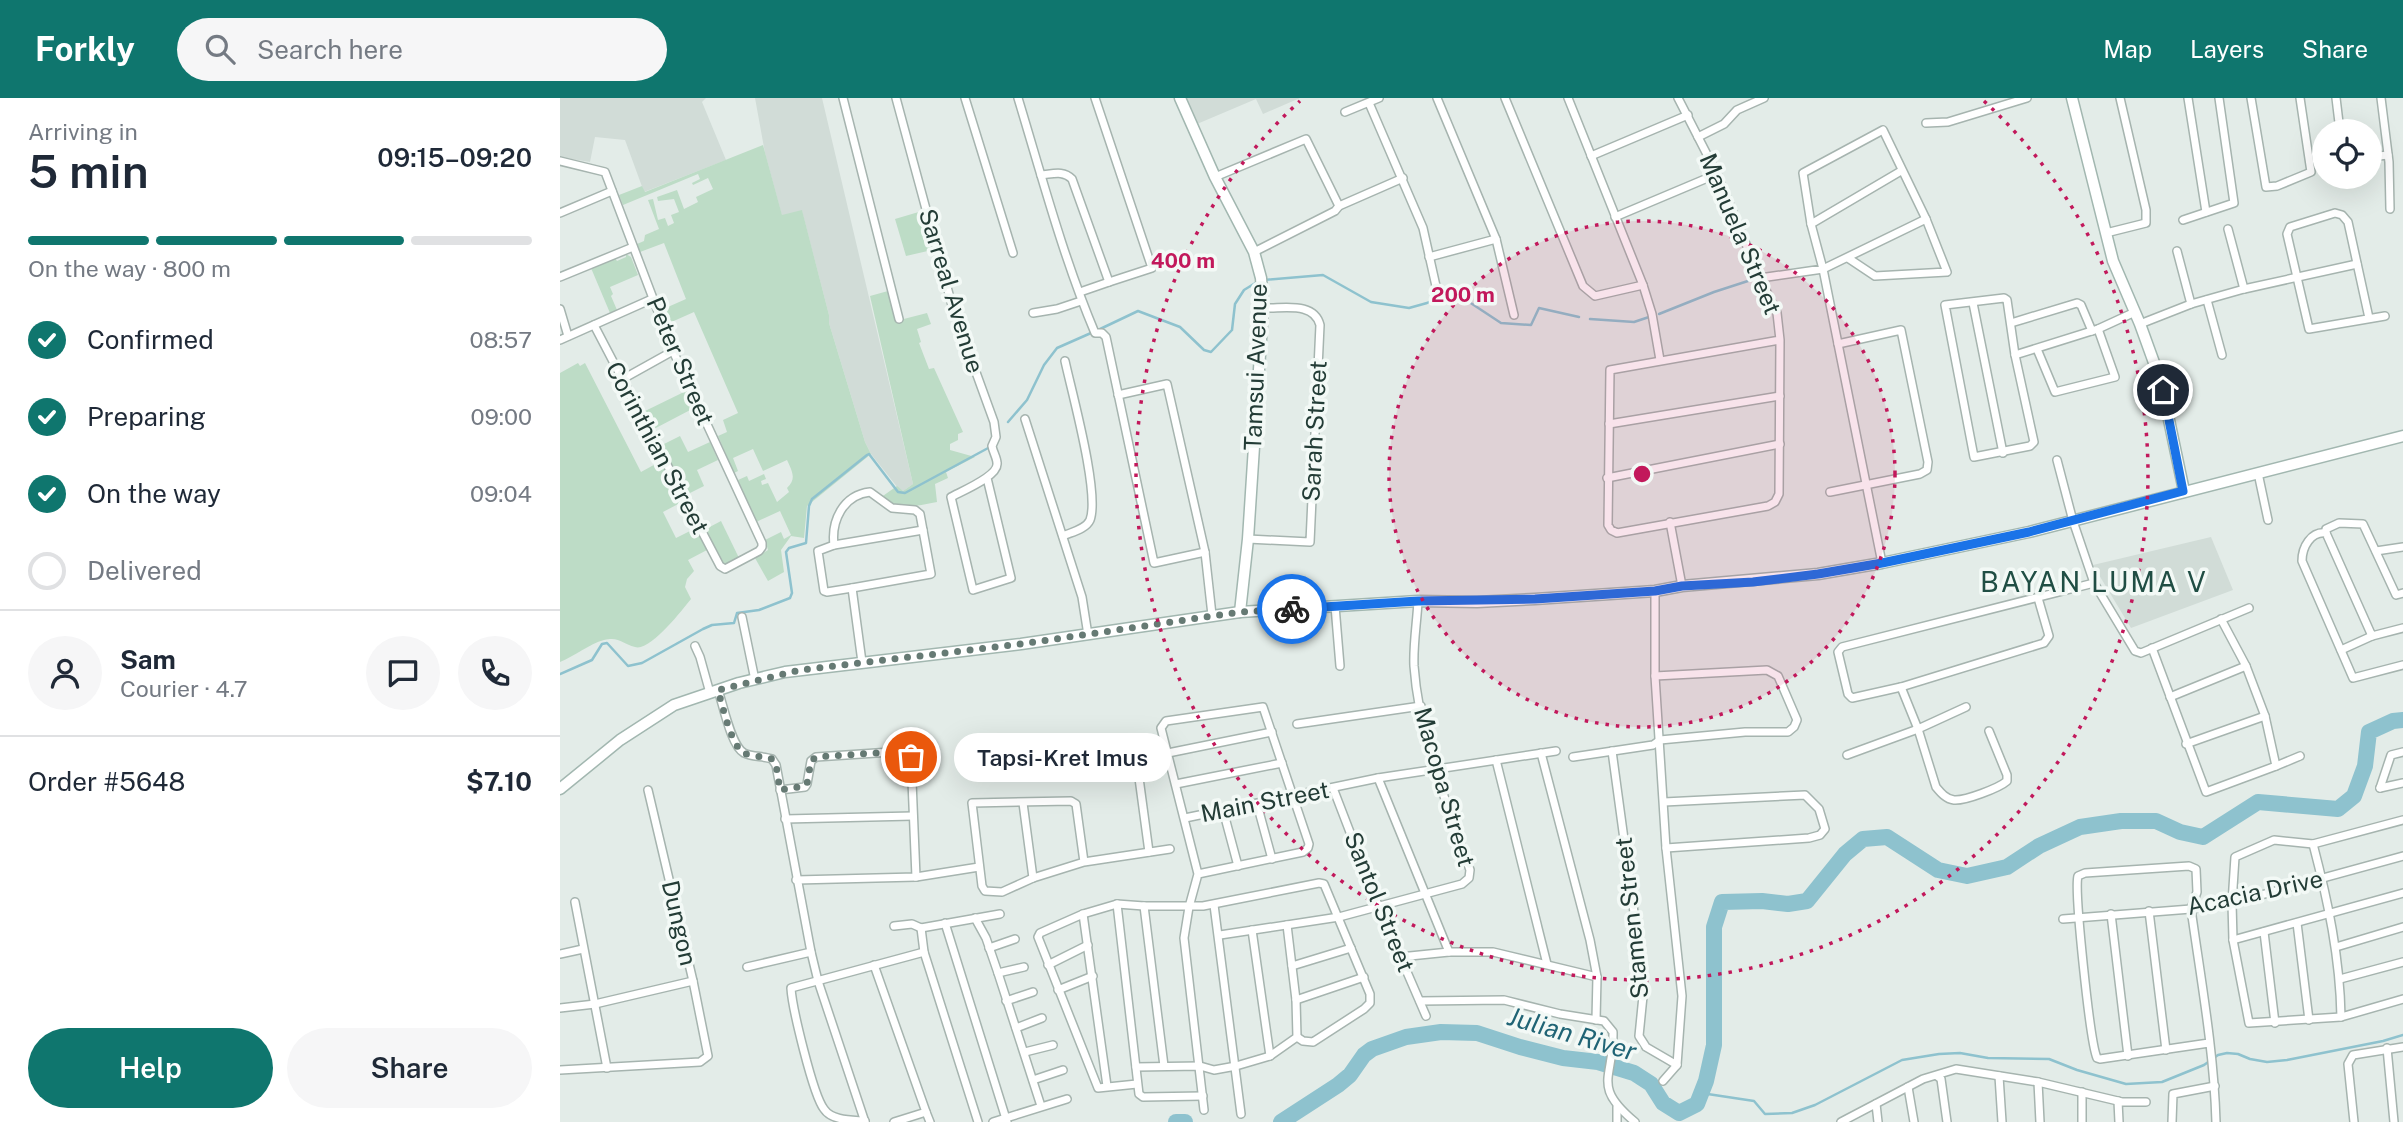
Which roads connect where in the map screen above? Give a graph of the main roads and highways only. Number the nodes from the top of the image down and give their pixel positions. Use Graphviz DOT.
graph roads {
  1 [pos="1180,98"];
  2 [pos="2072,98"];
  3 [pos="2403,436"];
  4 [pos="2183,491"];
  5 [pos="1240,612"];
  6 [pos="560,789"];
  1 -- 5 [label="main road, Tamsui Avenue"];
  2 -- 4 [label="main road"];
  3 -- 4 [label="main road"];
  4 -- 5 [label="main road"];
  5 -- 6 [label="main road"];
}
